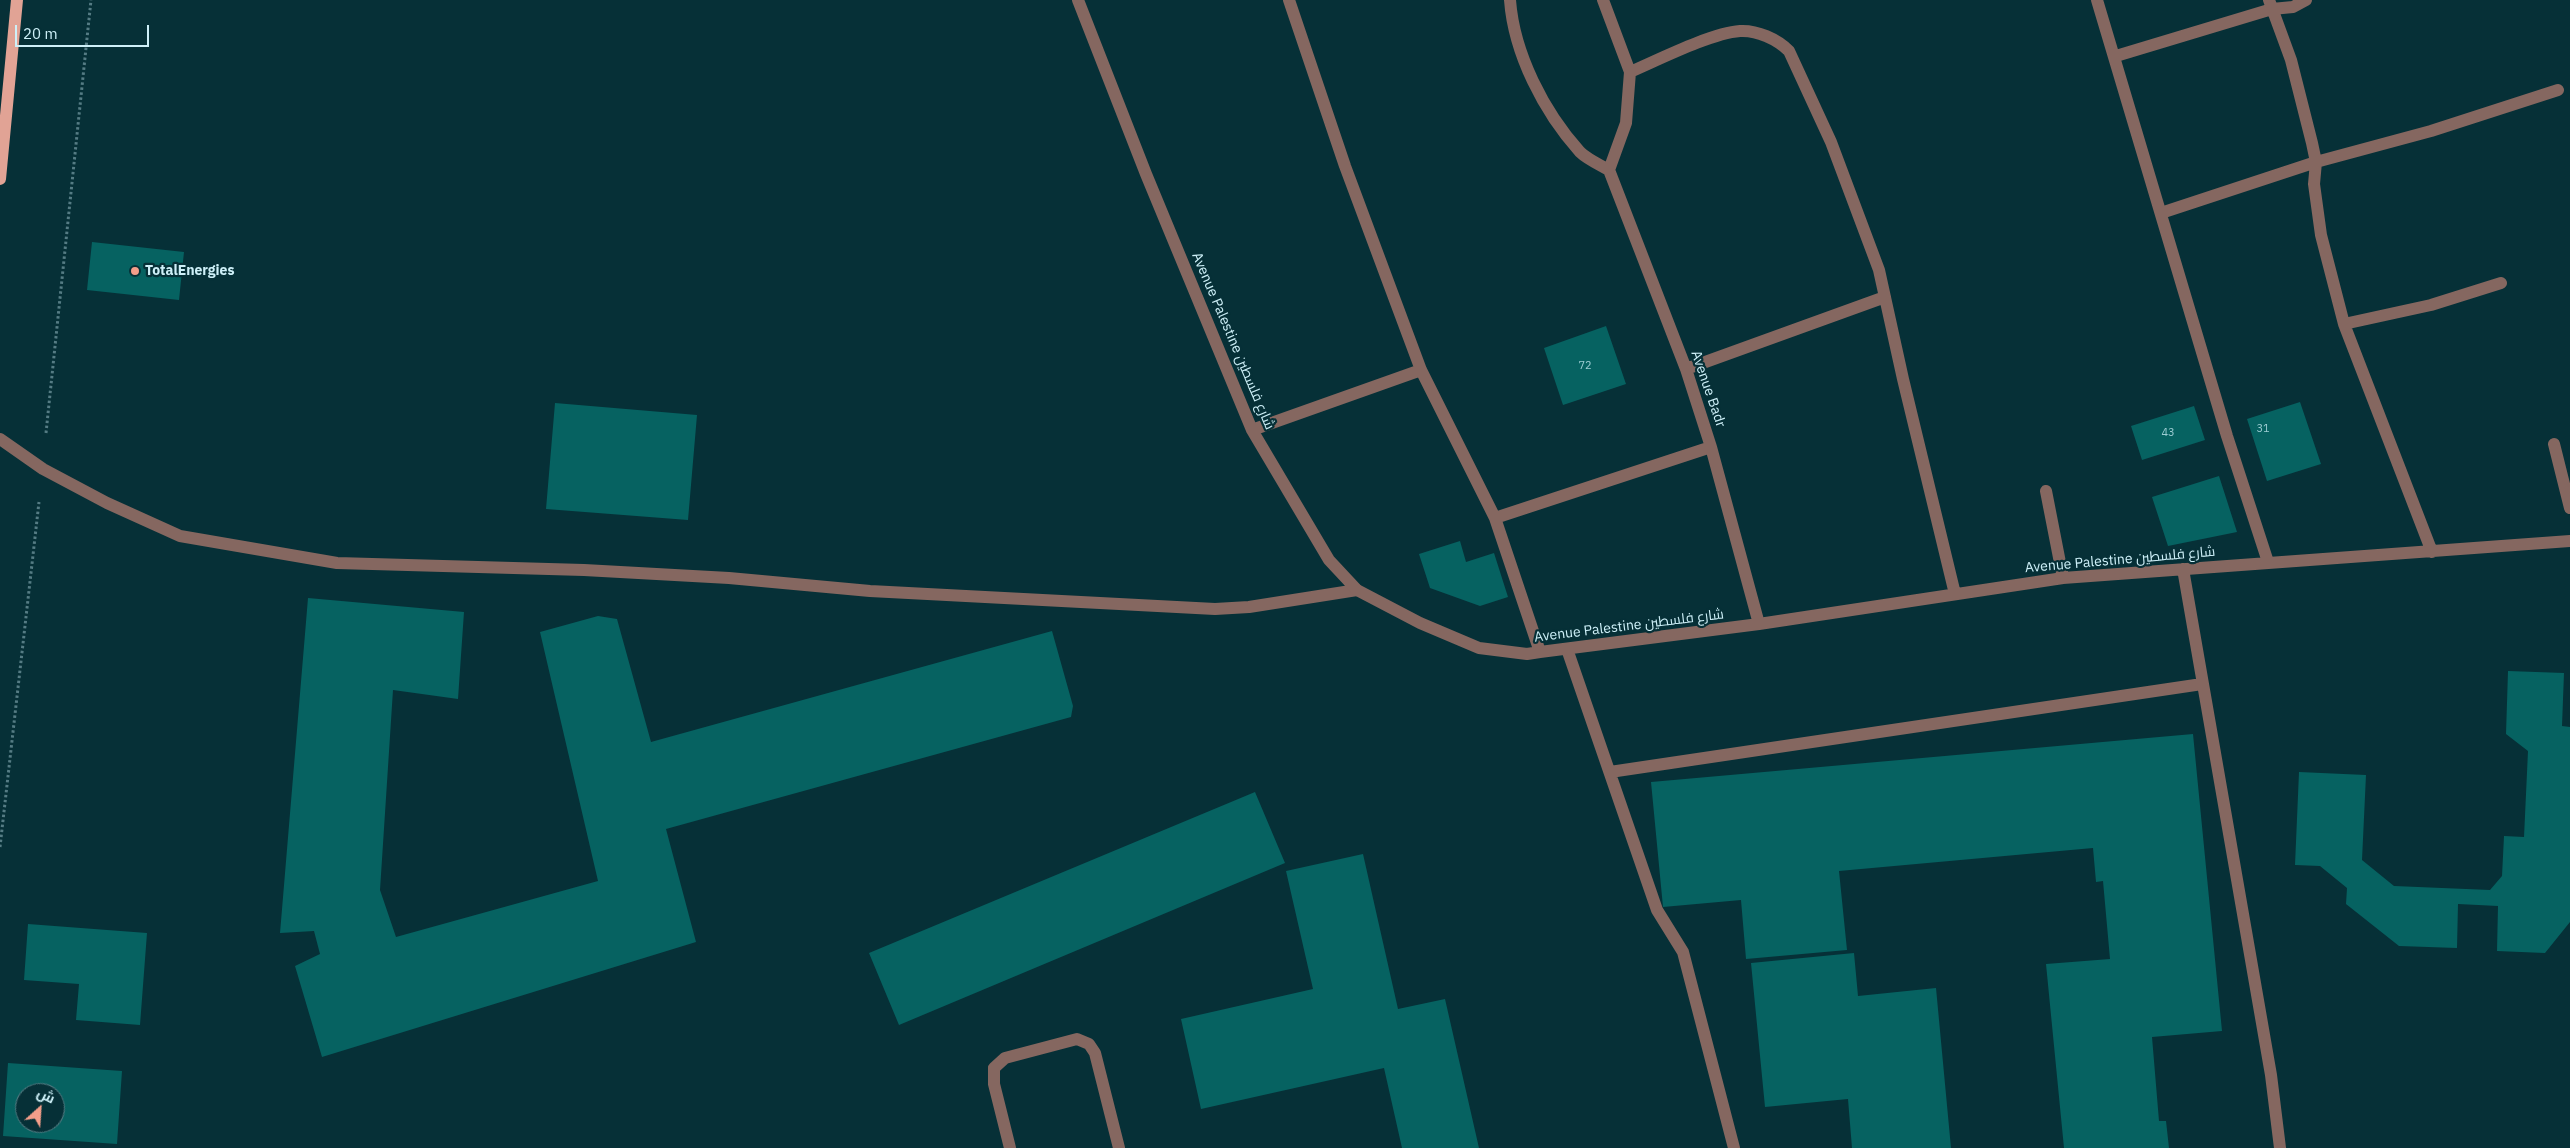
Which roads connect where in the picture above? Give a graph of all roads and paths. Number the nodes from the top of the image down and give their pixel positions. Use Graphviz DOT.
graph roads {
  1 [pos="17,0"];
  2 [pos="91,0"];
  3 [pos="1078,0"];
  4 [pos="1289,0"];
  5 [pos="1510,0"];
  6 [pos="1603,0"];
  7 [pos="2097,0"];
  8 [pos="2306,0"];
  9 [pos="2271,5"];
  10 [pos="2116,56"];
  11 [pos="1630,72"];
  12 [pos="2558,90"];
  13 [pos="2316,162"];
  14 [pos="1609,170"];
  15 [pos="0,179"];
  16 [pos="2161,213"];
  17 [pos="2501,283"];
  18 [pos="1885,297"];
  19 [pos="2344,324"];
  20 [pos="1686,369"];
  21 [pos="1421,370"];
  22 [pos="1252,430"];
  23 [pos="0,439"];
  24 [pos="2554,444"];
  25 [pos="1711,447"];
  26 [pos="43,469"];
  27 [pos="2046,491"];
  28 [pos="2570,508"];
  29 [pos="1495,518"];
  30 [pos="2570,541"];
  31 [pos="2432,552"];
  32 [pos="2268,562"];
  33 [pos="2183,570"];
  34 [pos="2064,578"];
  35 [pos="1357,590"];
  36 [pos="1955,594"];
  37 [pos="1759,624"];
  38 [pos="1567,649"];
  39 [pos="1540,652"];
  40 [pos="2202,684"];
  41 [pos="1610,772"];
  42 [pos="0,846"];
  43 [pos="1010,1148"];
  44 [pos="1119,1148"];
  45 [pos="1734,1148"];
  46 [pos="2280,1148"];
  1 -- 15 [label="main road"];
  2 -- 26 [label="path"];
  3 -- 22 [label="street, Avenue Palestine شارع فلسطين"];
  4 -- 21 [label="street"];
  5 -- 14 [label="street"];
  6 -- 11 [label="street"];
  7 -- 10 [label="street"];
  8 -- 9 [label="street"];
  9 -- 10 [label="street"];
  9 -- 13 [label="street"];
  10 -- 16 [label="street"];
  11 -- 14 [label="street"];
  11 -- 18 [label="street"];
  12 -- 13 [label="street"];
  13 -- 16 [label="street"];
  13 -- 19 [label="street"];
  14 -- 20 [label="street, Avenue Badr"];
  16 -- 32 [label="street"];
  17 -- 19 [label="street"];
  18 -- 20 [label="street"];
  18 -- 36 [label="street"];
  19 -- 31 [label="street"];
  20 -- 25 [label="street, Avenue Badr"];
  21 -- 22 [label="street"];
  21 -- 29 [label="street"];
  22 -- 35 [label="street, Avenue Palestine شارع فلسطين"];
  23 -- 26 [label="street"];
  24 -- 28 [label="street"];
  25 -- 29 [label="street"];
  25 -- 37 [label="street, Avenue Badr"];
  26 -- 35 [label="street"];
  26 -- 42 [label="path"];
  27 -- 34 [label="street"];
  29 -- 39 [label="street"];
  30 -- 31 [label="street, Avenue Palestine شارع فلسطين"];
  31 -- 32 [label="street, Avenue Palestine شارع فلسطين"];
  32 -- 33 [label="street, Avenue Palestine شارع فلسطين"];
  33 -- 34 [label="street, Avenue Palestine شارع فلسطين"];
  33 -- 40 [label="street"];
  34 -- 36 [label="street, Avenue Palestine شارع فلسطين"];
  35 -- 39 [label="street, Avenue Palestine شارع فلسطين"];
  36 -- 37 [label="street, Avenue Palestine شارع فلسطين"];
  37 -- 38 [label="street, Avenue Palestine شارع فلسطين"];
  38 -- 39 [label="street, Avenue Palestine شارع فلسطين"];
  38 -- 41 [label="street"];
  40 -- 41 [label="street"];
  40 -- 46 [label="street"];
  41 -- 45 [label="street"];
  43 -- 44 [label="street"];
}
